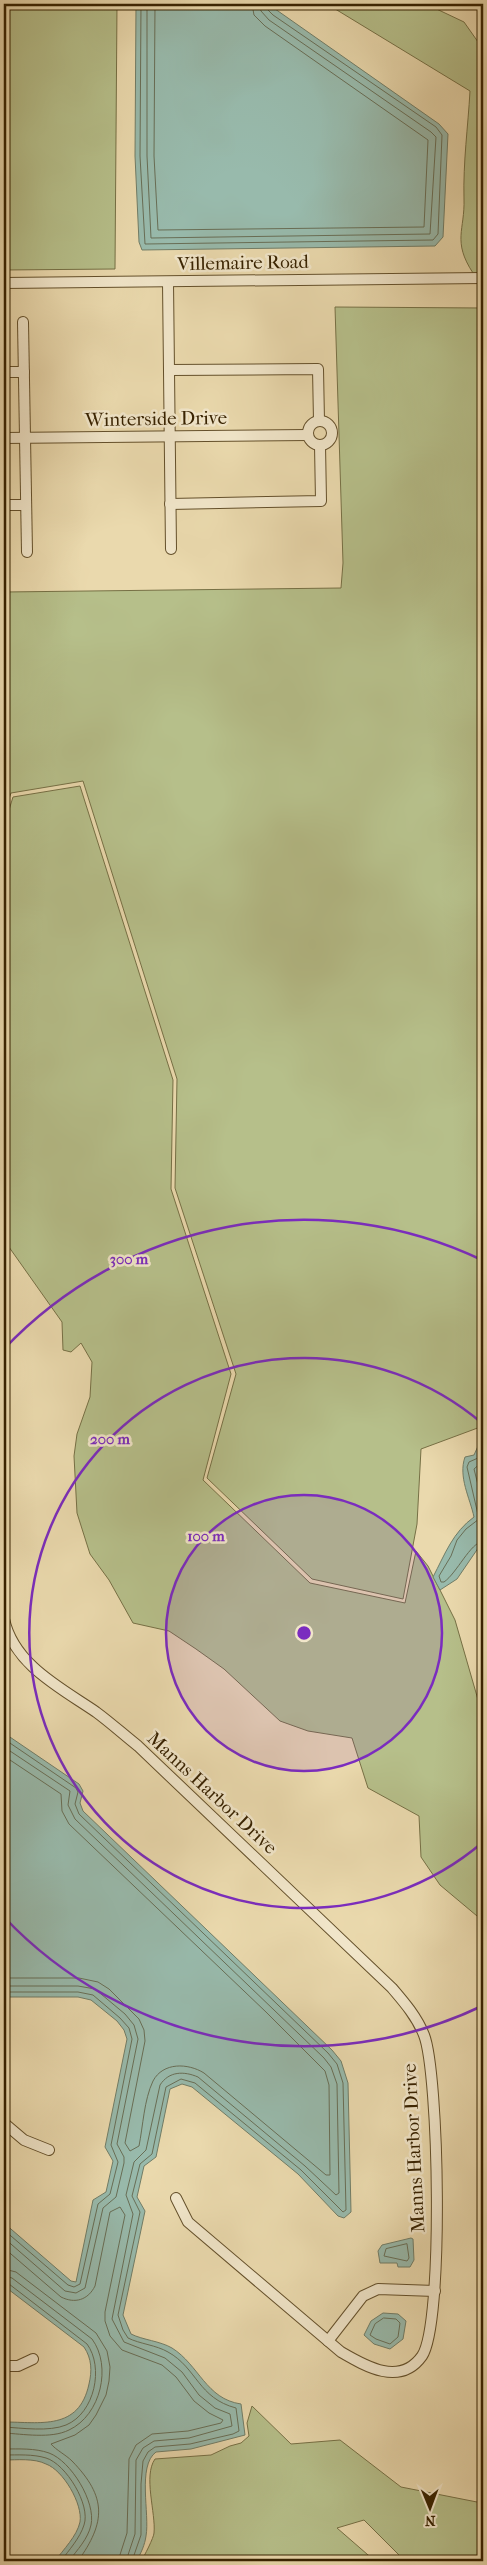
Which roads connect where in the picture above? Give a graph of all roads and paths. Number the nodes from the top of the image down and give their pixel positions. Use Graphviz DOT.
graph roads {
  1 [pos="483,278"];
  2 [pos="168,282"];
  3 [pos="4,283"];
  4 [pos="23,322"];
  5 [pos="169,370"];
  6 [pos="4,372"];
  7 [pos="24,372"];
  8 [pos="319,421"];
  9 [pos="308,435"];
  10 [pos="170,436"];
  11 [pos="4,438"];
  12 [pos="25,438"];
  13 [pos="320,445"];
  14 [pos="170,504"];
  15 [pos="4,505"];
  16 [pos="26,505"];
  17 [pos="171,549"];
  18 [pos="27,552"];
  19 [pos="4,1619"];
  20 [pos="4,2123"];
  21 [pos="49,2150"];
  22 [pos="176,2198"];
  23 [pos="435,2291"];
  24 [pos="328,2340"];
  25 [pos="33,2359"];
  26 [pos="4,2366"];
  1 -- 2 [label="street, Villemaire Road"];
  2 -- 3 [label="street, Villemaire Road"];
  2 -- 5 [label="street"];
  4 -- 7 [label="street"];
  5 -- 8 [label="street"];
  5 -- 10 [label="street"];
  6 -- 7 [label="street"];
  7 -- 12 [label="street"];
  8 -- 9 [label="street"];
  8 -- 13 [label="street"];
  9 -- 10 [label="street, Winterside Drive"];
  9 -- 13 [label="street"];
  10 -- 12 [label="street, Winterside Drive"];
  10 -- 14 [label="street"];
  11 -- 12 [label="street, Winterside Drive"];
  12 -- 16 [label="street"];
  13 -- 14 [label="street"];
  14 -- 17 [label="street"];
  15 -- 16 [label="street"];
  16 -- 18 [label="street"];
  19 -- 23 [label="street, Manns Harbor Drive"];
  20 -- 21 [label="street"];
  22 -- 24 [label="street, Manns Harbor Drive"];
  23 -- 24 [label="street"];
  23 -- 24 [label="street, Manns Harbor Drive"];
  25 -- 26 [label="street"];
}
